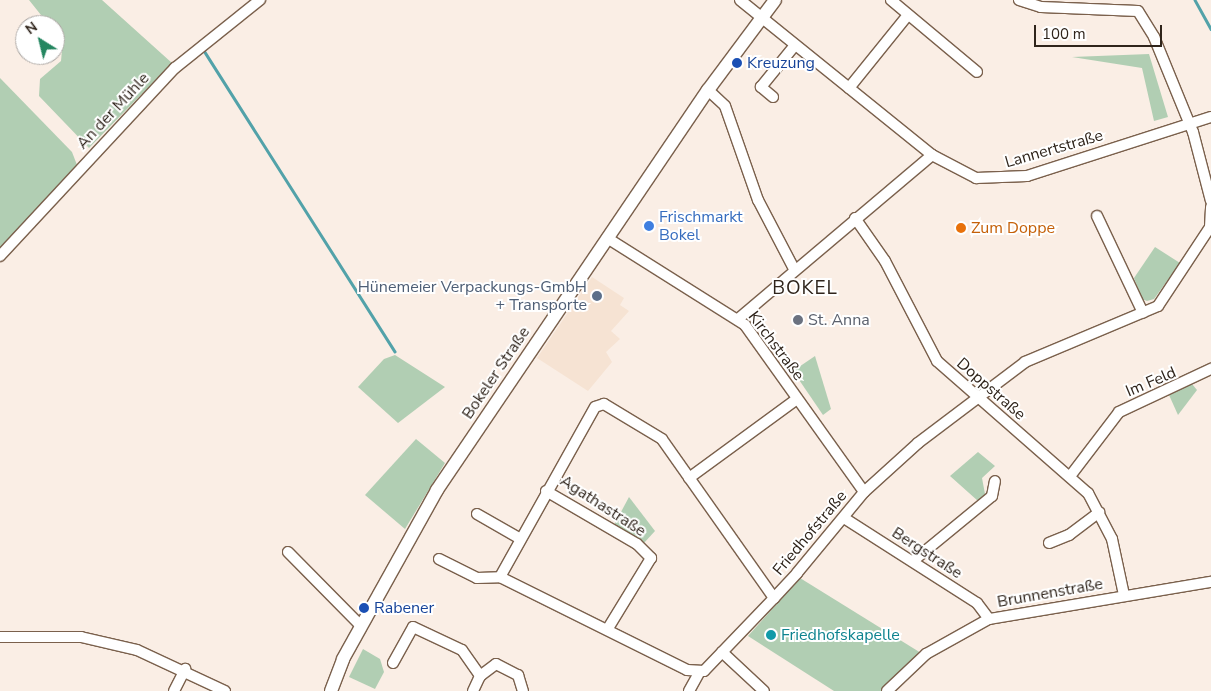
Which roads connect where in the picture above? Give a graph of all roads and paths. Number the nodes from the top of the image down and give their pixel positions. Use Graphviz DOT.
graph roads {
  1 [pos="260,0"];
  2 [pos="740,0"];
  3 [pos="775,0"];
  4 [pos="891,0"];
  5 [pos="1026,1"];
  6 [pos="1119,4"];
  7 [pos="908,15"];
  8 [pos="761,18"];
  9 [pos="795,45"];
  10 [pos="977,72"];
  11 [pos="849,88"];
  12 [pos="708,90"];
  13 [pos="773,97"];
  14 [pos="1211,116"];
  15 [pos="1188,124"];
  16 [pos="932,155"];
  17 [pos="1211,201"];
  18 [pos="1211,207"];
  19 [pos="1097,216"];
  20 [pos="856,218"];
  21 [pos="607,238"];
  22 [pos="0,256"];
  23 [pos="794,269"];
  24 [pos="1143,313"];
  25 [pos="738,319"];
  26 [pos="1211,369"];
  27 [pos="797,398"];
  28 [pos="974,398"];
  29 [pos="1071,475"];
  30 [pos="689,478"];
  31 [pos="995,481"];
  32 [pos="546,491"];
  33 [pos="864,492"];
  34 [pos="1099,512"];
  35 [pos="477,514"];
  36 [pos="844,518"];
  37 [pos="519,538"];
  38 [pos="1049,543"];
  39 [pos="288,552"];
  40 [pos="439,559"];
  41 [pos="913,561"];
  42 [pos="500,577"];
  43 [pos="1211,582"];
  44 [pos="1124,595"];
  45 [pos="774,598"];
  46 [pos="989,619"];
  47 [pos="361,626"];
  48 [pos="607,630"];
  49 [pos="0,637"];
  50 [pos="722,652"];
  51 [pos="393,663"];
  52 [pos="185,669"];
  53 [pos="699,673"];
  54 [pos="480,676"];
  55 [pos="174,691"];
  56 [pos="225,691"];
  57 [pos="331,691"];
  58 [pos="473,691"];
  59 [pos="523,691"];
  60 [pos="689,691"];
  61 [pos="764,691"];
  62 [pos="887,691"];
  1 -- 22 [label="street, An der Mühle"];
  2 -- 8 [label="street, Lannertstraße"];
  3 -- 8 [label="main road, Bokeler Straße"];
  4 -- 7 [label="street"];
  5 -- 6 [label="street"];
  6 -- 15 [label="street"];
  7 -- 10 [label="street"];
  7 -- 11 [label="street"];
  8 -- 9 [label="street, Lannertstraße"];
  8 -- 12 [label="main road, Bokeler Straße"];
  9 -- 11 [label="street, Lannertstraße"];
  9 -- 13 [label="street"];
  11 -- 16 [label="street, Lannertstraße"];
  12 -- 21 [label="main road, Bokeler Straße"];
  12 -- 23 [label="street"];
  14 -- 15 [label="street, Lannertstraße"];
  15 -- 16 [label="street, Lannertstraße"];
  15 -- 17 [label="street"];
  16 -- 20 [label="street"];
  18 -- 24 [label="street, Friedhofstraße"];
  19 -- 24 [label="street"];
  20 -- 23 [label="street"];
  20 -- 28 [label="street, Doppstraße"];
  21 -- 25 [label="street, Kirchstraße"];
  21 -- 47 [label="main road, Bokeler Straße"];
  23 -- 25 [label="street"];
  24 -- 28 [label="street, Friedhofstraße"];
  25 -- 27 [label="street, Kirchstraße"];
  26 -- 29 [label="street, Im Feld"];
  27 -- 30 [label="street"];
  27 -- 33 [label="street, Kirchstraße"];
  28 -- 29 [label="street, Doppstraße"];
  28 -- 33 [label="street, Friedhofstraße"];
  29 -- 34 [label="street, Doppstraße"];
  30 -- 32 [label="street, Agathastraße"];
  30 -- 45 [label="street, Agathastraße"];
  31 -- 41 [label="street"];
  32 -- 37 [label="street"];
  32 -- 48 [label="street, Agathastraße"];
  33 -- 36 [label="street, Friedhofstraße"];
  34 -- 38 [label="street"];
  34 -- 44 [label="street, Doppstraße"];
  35 -- 37 [label="street"];
  36 -- 41 [label="street, Bergstraße"];
  36 -- 45 [label="street, Friedhofstraße"];
  37 -- 42 [label="street"];
  39 -- 47 [label="street"];
  40 -- 42 [label="street"];
  41 -- 46 [label="street, Bergstraße"];
  42 -- 48 [label="street"];
  43 -- 44 [label="street, Brunnenstraße"];
  44 -- 46 [label="street, Brunnenstraße"];
  45 -- 50 [label="street, Friedhofstraße"];
  46 -- 62 [label="street, Brunnenstraße"];
  47 -- 57 [label="main road, Bokeler Straße"];
  48 -- 53 [label="street"];
  49 -- 52 [label="street"];
  50 -- 53 [label="street, Friedhofstraße"];
  50 -- 61 [label="street"];
  51 -- 54 [label="street"];
  52 -- 55 [label="street"];
  52 -- 56 [label="street"];
  53 -- 60 [label="street, Friedhofstraße"];
  54 -- 58 [label="street"];
  54 -- 59 [label="street"];
}
